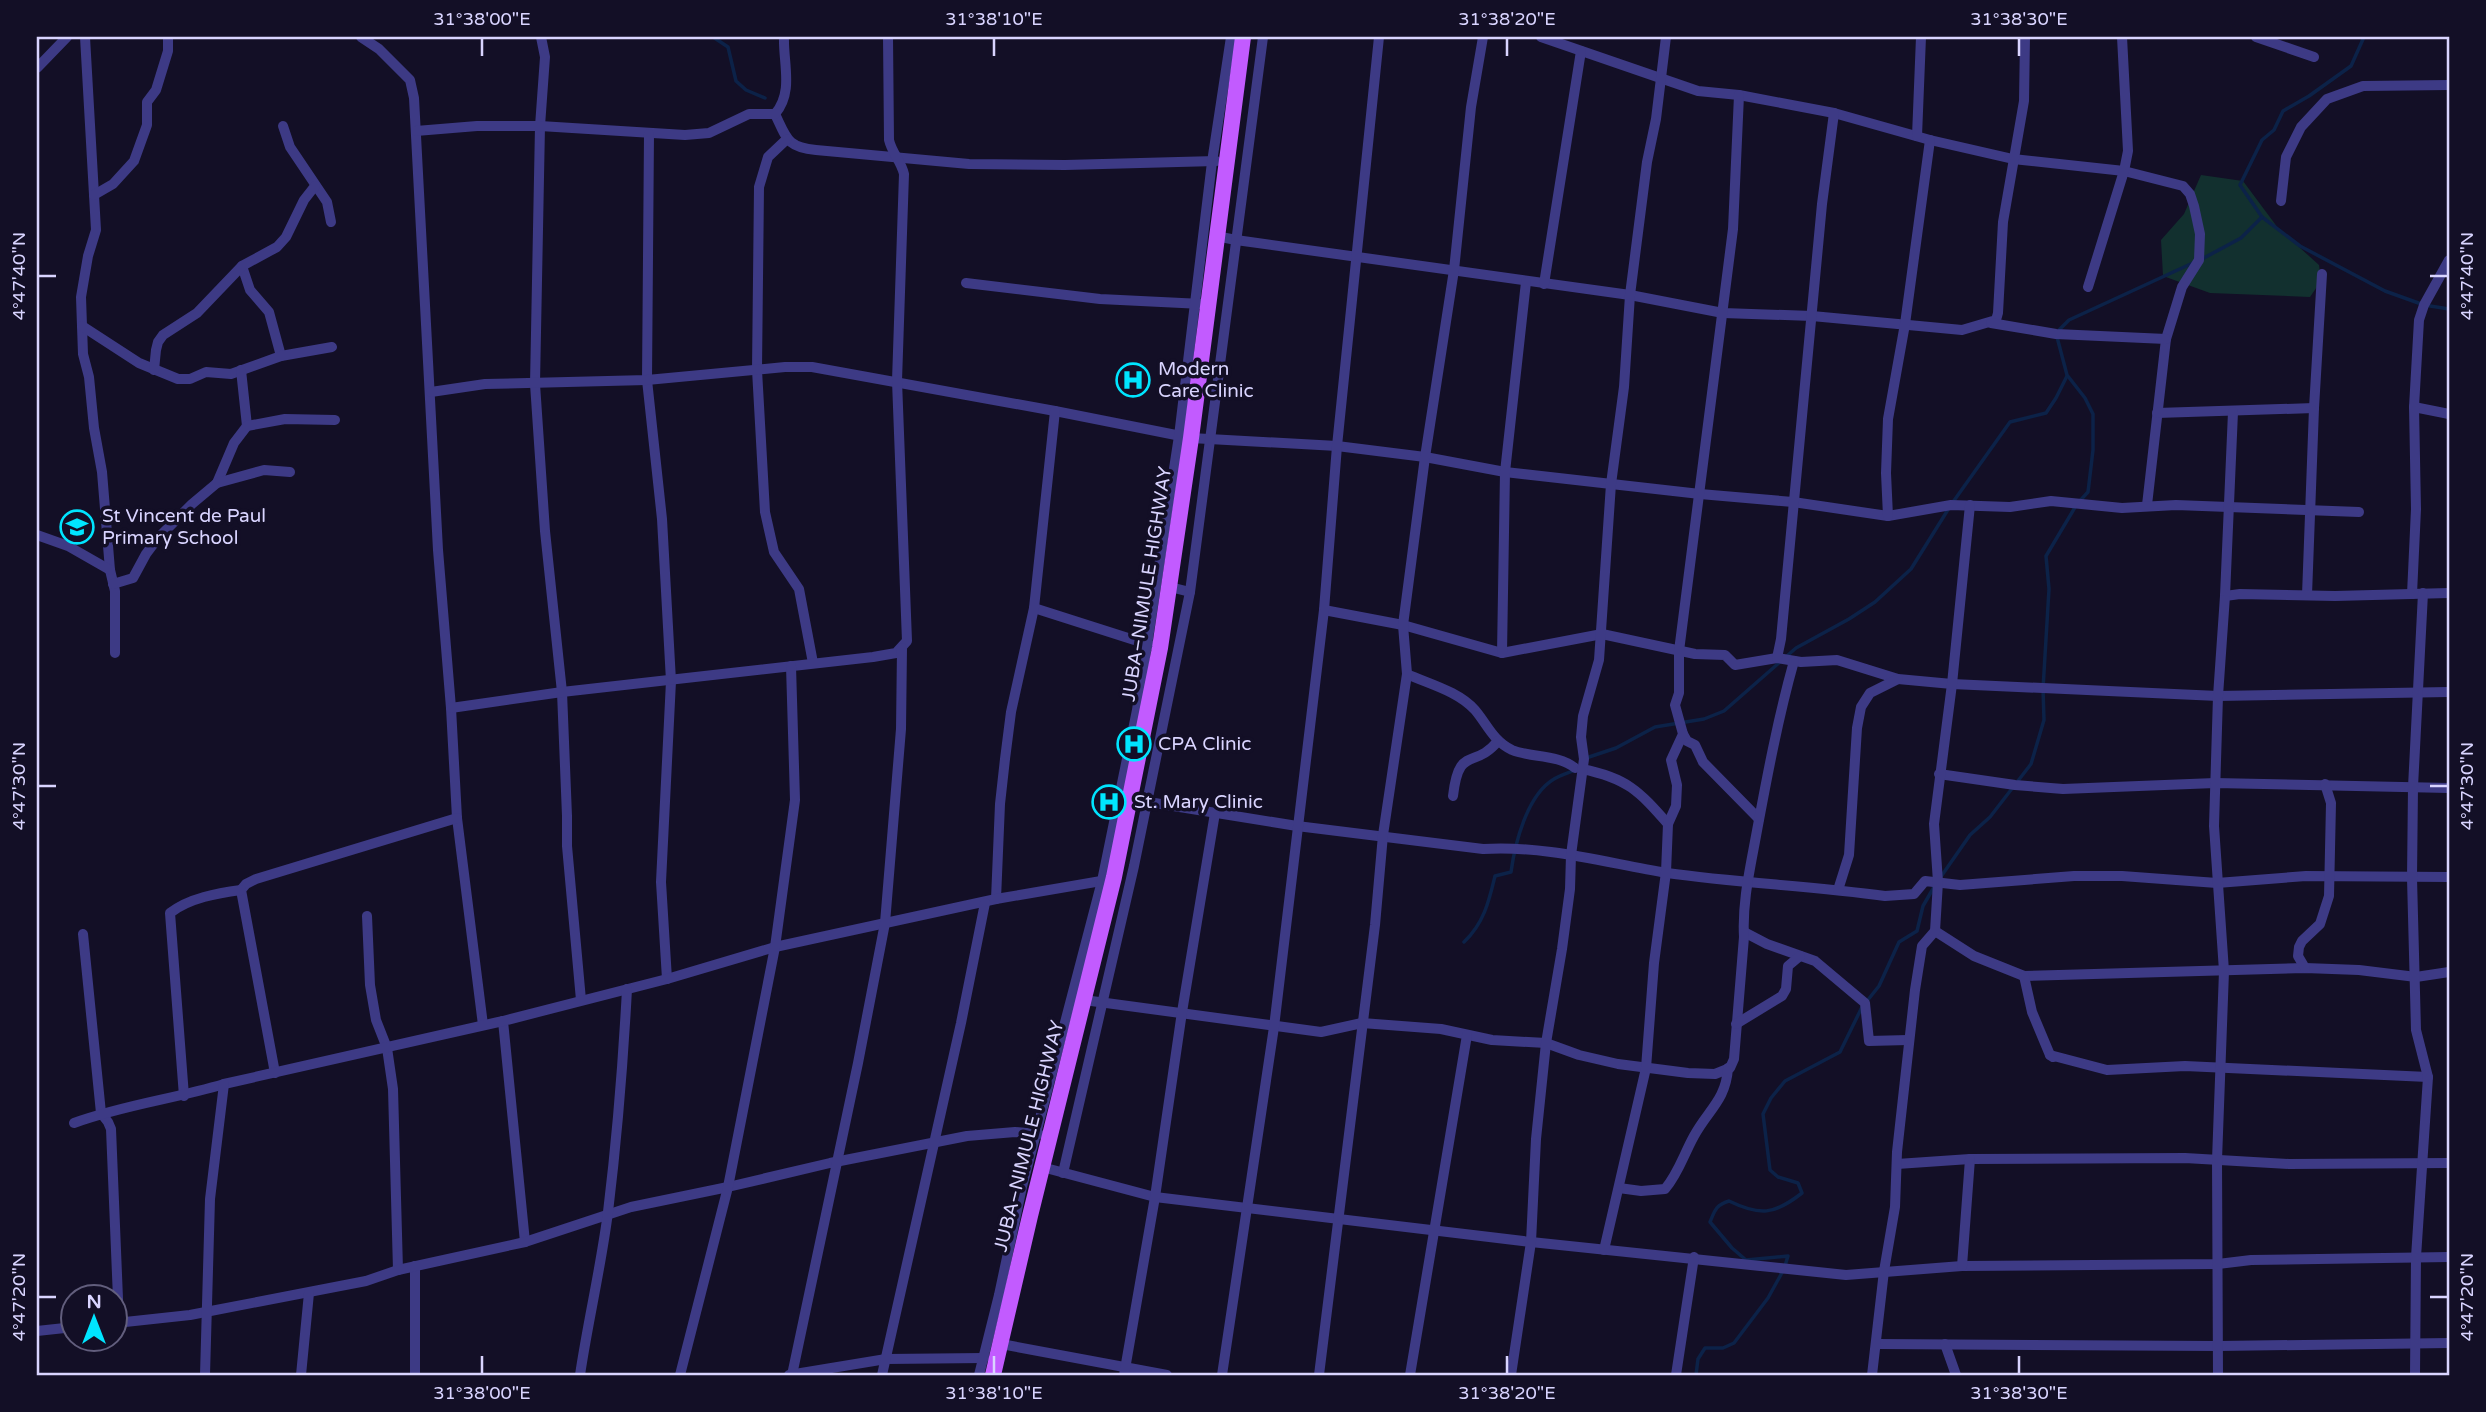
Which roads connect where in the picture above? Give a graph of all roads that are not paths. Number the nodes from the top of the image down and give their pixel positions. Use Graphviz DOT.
graph roads {
  1 [pos="67,37"];
  2 [pos="85,37"];
  3 [pos="168,37"];
  4 [pos="361,37"];
  5 [pos="541,37"];
  6 [pos="784,37"];
  7 [pos="888,37"];
  8 [pos="1231,37"];
  9 [pos="1242,37"];
  10 [pos="1263,37"];
  11 [pos="1379,37"];
  12 [pos="1483,37"];
  13 [pos="1541,37"];
  14 [pos="1666,37"];
  15 [pos="1920,37"];
  16 [pos="2025,37"];
  17 [pos="2122,37"];
  18 [pos="2256,37"];
  19 [pos="1581,51"];
  20 [pos="2314,58"];
  21 [pos="37,68"];
  22 [pos="1660,78"];
  23 [pos="2449,85"];
  24 [pos="1740,95"];
  25 [pos="1834,113"];
  26 [pos="775,114"];
  27 [pos="283,126"];
  28 [pos="540,126"];
  29 [pos="416,131"];
  30 [pos="649,134"];
  31 [pos="1917,136"];
  32 [pos="787,139"];
  33 [pos="1930,140"];
  34 [pos="898,158"];
  35 [pos="2013,159"];
  36 [pos="1219,161"];
  37 [pos="2124,171"];
  38 [pos="316,186"];
  39 [pos="94,195"];
  40 [pos="2281,201"];
  41 [pos="331,222"];
  42 [pos="1216,236"];
  43 [pos="1236,240"];
  44 [pos="1357,256"];
  45 [pos="2449,260"];
  46 [pos="242,266"];
  47 [pos="1454,270"];
  48 [pos="2322,274"];
  49 [pos="1526,282"];
  50 [pos="966,283"];
  51 [pos="1544,284"];
  52 [pos="2088,287"];
  53 [pos="1630,295"];
  54 [pos="1201,304"];
  55 [pos="1723,313"];
  56 [pos="1812,316"];
  57 [pos="1991,323"];
  58 [pos="1905,324"];
  59 [pos="82,326"];
  60 [pos="2166,339"];
  61 [pos="332,346"];
  62 [pos="281,356"];
  63 [pos="154,370"];
  64 [pos="241,370"];
  65 [pos="757,370"];
  66 [pos="647,380"];
  67 [pos="897,381"];
  68 [pos="535,384"];
  69 [pos="431,392"];
  70 [pos="2414,407"];
  71 [pos="2314,408"];
  72 [pos="1055,411"];
  73 [pos="2233,412"];
  74 [pos="2157,413"];
  75 [pos="2449,414"];
  76 [pos="335,420"];
  77 [pos="247,426"];
  78 [pos="1185,437"];
  79 [pos="1211,440"];
  80 [pos="1337,446"];
  81 [pos="1425,457"];
  82 [pos="290,472"];
  83 [pos="1505,472"];
  84 [pos="217,483"];
  85 [pos="1611,484"];
  86 [pos="1700,494"];
  87 [pos="1793,502"];
  88 [pos="1970,505"];
  89 [pos="2147,505"];
  90 [pos="2229,507"];
  91 [pos="2310,510"];
  92 [pos="2359,512"];
  93 [pos="1888,516"];
  94 [pos="37,536"];
  95 [pos="110,570"];
  96 [pos="113,584"];
  97 [pos="1170,586"];
  98 [pos="1190,592"];
  99 [pos="2449,593"];
  100 [pos="2417,594"];
  101 [pos="2307,595"];
  102 [pos="2371,595"];
  103 [pos="2225,596"];
  104 [pos="1034,608"];
  105 [pos="1324,610"];
  106 [pos="1403,625"];
  107 [pos="1602,634"];
  108 [pos="1153,646"];
  109 [pos="902,648"];
  110 [pos="1679,651"];
  111 [pos="115,653"];
  112 [pos="1502,653"];
  113 [pos="1777,658"];
  114 [pos="1794,661"];
  115 [pos="813,663"];
  116 [pos="791,666"];
  117 [pos="1407,674"];
  118 [pos="1898,679"];
  119 [pos="671,681"];
  120 [pos="1952,684"];
  121 [pos="562,692"];
  122 [pos="2449,692"];
  123 [pos="2418,694"];
  124 [pos="2218,696"];
  125 [pos="451,708"];
  126 [pos="1683,734"];
  127 [pos="1498,741"];
  128 [pos="1579,769"];
  129 [pos="1939,774"];
  130 [pos="2215,783"];
  131 [pos="2325,784"];
  132 [pos="2413,788"];
  133 [pos="2449,788"];
  134 [pos="1453,796"];
  135 [pos="1130,799"];
  136 [pos="1148,801"];
  137 [pos="1215,813"];
  138 [pos="457,818"];
  139 [pos="1759,820"];
  140 [pos="1668,824"];
  141 [pos="1297,826"];
  142 [pos="1384,835"];
  143 [pos="1571,855"];
  144 [pos="1666,872"];
  145 [pos="2330,875"];
  146 [pos="2449,877"];
  147 [pos="2412,878"];
  148 [pos="1108,879"];
  149 [pos="1938,882"];
  150 [pos="1748,883"];
  151 [pos="2217,883"];
  152 [pos="241,890"];
  153 [pos="1838,890"];
  154 [pos="996,899"];
  155 [pos="985,903"];
  156 [pos="367,916"];
  157 [pos="885,923"];
  158 [pos="1744,932"];
  159 [pos="1935,932"];
  160 [pos="83,934"];
  161 [pos="775,947"];
  162 [pos="1800,956"];
  163 [pos="2305,968"];
  164 [pos="2224,971"];
  165 [pos="2449,972"];
  166 [pos="2024,976"];
  167 [pos="2416,977"];
  168 [pos="667,979"];
  169 [pos="627,989"];
  170 [pos="581,1000"];
  171 [pos="1084,1000"];
  172 [pos="1101,1004"];
  173 [pos="1182,1012"];
  174 [pos="503,1021"];
  175 [pos="1362,1023"];
  176 [pos="1736,1024"];
  177 [pos="483,1025"];
  178 [pos="1274,1027"];
  179 [pos="1467,1035"];
  180 [pos="1908,1040"];
  181 [pos="1546,1043"];
  182 [pos="387,1048"];
  183 [pos="2050,1055"];
  184 [pos="2067,1063"];
  185 [pos="1646,1068"];
  186 [pos="1728,1068"];
  187 [pos="2221,1068"];
  188 [pos="275,1073"];
  189 [pos="2428,1077"];
  190 [pos="224,1084"];
  191 [pos="184,1096"];
  192 [pos="101,1113"];
  193 [pos="74,1122"];
  194 [pos="1042,1135"];
  195 [pos="934,1143"];
  196 [pos="1970,1159"];
  197 [pos="2217,1160"];
  198 [pos="837,1161"];
  199 [pos="2422,1163"];
  200 [pos="2449,1163"];
  201 [pos="1897,1164"];
  202 [pos="1042,1167"];
  203 [pos="1063,1173"];
  204 [pos="728,1187"];
  205 [pos="1619,1188"];
  206 [pos="1154,1197"];
  207 [pos="1246,1208"];
  208 [pos="608,1213"];
  209 [pos="1339,1218"];
  210 [pos="1436,1230"];
  211 [pos="525,1242"];
  212 [pos="1531,1242"];
  213 [pos="1604,1250"];
  214 [pos="1694,1257"];
  215 [pos="2416,1257"];
  216 [pos="2449,1257"];
  217 [pos="2218,1264"];
  218 [pos="415,1266"];
  219 [pos="1962,1266"];
  220 [pos="398,1270"];
  221 [pos="1884,1271"];
  222 [pos="116,1282"];
  223 [pos="309,1293"];
  224 [pos="207,1312"];
  225 [pos="130,1321"];
  226 [pos="60,1329"];
  227 [pos="37,1331"];
  228 [pos="2416,1342"];
  229 [pos="2449,1343"];
  230 [pos="1001,1344"];
  231 [pos="1945,1344"];
  232 [pos="1877,1345"];
  233 [pos="2219,1346"];
  234 [pos="984,1358"];
  235 [pos="886,1359"];
  236 [pos="1124,1372"];
  237 [pos="205,1375"];
  238 [pos="301,1375"];
  239 [pos="415,1375"];
  240 [pos="580,1375"];
  241 [pos="680,1375"];
  242 [pos="791,1375"];
  243 [pos="882,1375"];
  244 [pos="979,1375"];
  245 [pos="993,1375"];
  246 [pos="1167,1375"];
  247 [pos="1222,1375"];
  248 [pos="1319,1375"];
  249 [pos="1410,1375"];
  250 [pos="1511,1375"];
  251 [pos="1676,1375"];
  252 [pos="1872,1375"];
  253 [pos="1956,1375"];
  254 [pos="2218,1375"];
  255 [pos="2415,1375"];
  1 -- 21 [label="street"];
  2 -- 39 [label="street"];
  3 -- 39 [label="street"];
  4 -- 29 [label="street"];
  5 -- 28 [label="street"];
  6 -- 26 [label="street"];
  7 -- 34 [label="street"];
  8 -- 36 [label="street"];
  9 -- 36 [label="main road, JUBA–NIMULE HIGHWAY"];
  10 -- 43 [label="street"];
  11 -- 44 [label="street"];
  12 -- 47 [label="street"];
  13 -- 19 [label="street"];
  14 -- 22 [label="street"];
  15 -- 31 [label="street"];
  16 -- 35 [label="street"];
  17 -- 37 [label="street"];
  18 -- 20 [label="street"];
  19 -- 22 [label="street"];
  19 -- 51 [label="street"];
  22 -- 24 [label="street"];
  22 -- 53 [label="street"];
  23 -- 40 [label="street"];
  24 -- 25 [label="street"];
  24 -- 55 [label="street"];
  25 -- 31 [label="street"];
  25 -- 56 [label="street"];
  26 -- 30 [label="street"];
  26 -- 32 [label="street"];
  27 -- 38 [label="street"];
  28 -- 29 [label="street"];
  28 -- 30 [label="street"];
  28 -- 68 [label="street"];
  29 -- 69 [label="street"];
  30 -- 66 [label="street"];
  31 -- 33 [label="street"];
  32 -- 34 [label="street"];
  32 -- 65 [label="street"];
  33 -- 35 [label="street"];
  33 -- 58 [label="street"];
  34 -- 36 [label="street"];
  34 -- 67 [label="street"];
  35 -- 37 [label="street"];
  35 -- 57 [label="street"];
  36 -- 42 [label="main road, JUBA–NIMULE HIGHWAY"];
  36 -- 54 [label="street"];
  37 -- 52 [label="street"];
  37 -- 60 [label="street"];
  38 -- 41 [label="street"];
  38 -- 46 [label="street"];
  39 -- 59 [label="street"];
  42 -- 43 [label="street"];
  42 -- 54 [label="main road, JUBA–NIMULE HIGHWAY"];
  43 -- 44 [label="street"];
  43 -- 79 [label="street"];
  44 -- 47 [label="street"];
  44 -- 80 [label="street"];
  45 -- 70 [label="street"];
  46 -- 62 [label="street"];
  46 -- 63 [label="street"];
  47 -- 49 [label="street"];
  47 -- 81 [label="street"];
  48 -- 71 [label="street"];
  49 -- 51 [label="street"];
  49 -- 83 [label="street"];
  50 -- 54 [label="street"];
  51 -- 53 [label="street"];
  53 -- 55 [label="street"];
  53 -- 85 [label="street"];
  54 -- 78 [label="main road, JUBA–NIMULE HIGHWAY"];
  55 -- 56 [label="street"];
  55 -- 86 [label="street"];
  56 -- 58 [label="street"];
  56 -- 87 [label="street"];
  57 -- 58 [label="street"];
  57 -- 60 [label="street"];
  58 -- 93 [label="street"];
  59 -- 63 [label="street"];
  59 -- 95 [label="street"];
  60 -- 74 [label="street"];
  61 -- 62 [label="street"];
  62 -- 64 [label="street"];
  63 -- 64 [label="street"];
  64 -- 77 [label="street"];
  65 -- 66 [label="street"];
  65 -- 67 [label="street"];
  65 -- 115 [label="street"];
  66 -- 68 [label="street"];
  66 -- 119 [label="street"];
  67 -- 72 [label="street"];
  67 -- 109 [label="street"];
  68 -- 69 [label="street"];
  68 -- 121 [label="street"];
  69 -- 125 [label="street"];
  70 -- 75 [label="street"];
  70 -- 100 [label="street"];
  71 -- 73 [label="street"];
  71 -- 91 [label="street"];
  72 -- 78 [label="street"];
  72 -- 104 [label="street"];
  73 -- 74 [label="street"];
  73 -- 90 [label="street"];
  74 -- 89 [label="street"];
  76 -- 77 [label="street"];
  77 -- 84 [label="street"];
  78 -- 79 [label="street"];
  78 -- 97 [label="main road, JUBA–NIMULE HIGHWAY"];
  78 -- 108 [label="street"];
  79 -- 80 [label="street"];
  79 -- 98 [label="street"];
  80 -- 81 [label="street"];
  80 -- 105 [label="street"];
  81 -- 83 [label="street"];
  81 -- 106 [label="street"];
  82 -- 84 [label="street"];
  83 -- 85 [label="street"];
  83 -- 112 [label="street"];
  84 -- 96 [label="street"];
  85 -- 86 [label="street"];
  85 -- 107 [label="street"];
  86 -- 87 [label="street"];
  86 -- 110 [label="street"];
  87 -- 93 [label="street"];
  87 -- 113 [label="street"];
  88 -- 89 [label="street"];
  88 -- 93 [label="street"];
  88 -- 120 [label="street"];
  89 -- 90 [label="street"];
  90 -- 91 [label="street"];
  90 -- 103 [label="street"];
  91 -- 92 [label="street"];
  91 -- 101 [label="street"];
  94 -- 95 [label="street"];
  95 -- 96 [label="street"];
  96 -- 111 [label="street"];
  97 -- 98 [label="street"];
  97 -- 108 [label="main road, JUBA–NIMULE HIGHWAY"];
  98 -- 136 [label="street"];
  99 -- 100 [label="street"];
  100 -- 101 [label="street"];
  100 -- 102 [label="street"];
  100 -- 123 [label="street"];
  101 -- 103 [label="street"];
  103 -- 124 [label="street"];
  104 -- 108 [label="street"];
  104 -- 154 [label="street"];
  105 -- 106 [label="street"];
  105 -- 141 [label="street"];
  106 -- 112 [label="street"];
  106 -- 117 [label="street"];
  107 -- 110 [label="street"];
  107 -- 112 [label="street"];
  107 -- 128 [label="street"];
  108 -- 135 [label="main road, JUBA–NIMULE HIGHWAY"];
  108 -- 148 [label="street"];
  109 -- 115 [label="street"];
  109 -- 157 [label="street"];
  110 -- 113 [label="street"];
  110 -- 126 [label="street"];
  113 -- 114 [label="street"];
  114 -- 118 [label="street"];
  114 -- 139 [label="street"];
  115 -- 116 [label="street"];
  116 -- 119 [label="street"];
  116 -- 161 [label="street"];
  117 -- 127 [label="street"];
  117 -- 142 [label="street"];
  118 -- 120 [label="street"];
  118 -- 153 [label="street"];
  119 -- 121 [label="street"];
  119 -- 168 [label="street"];
  120 -- 124 [label="street"];
  120 -- 129 [label="street"];
  121 -- 125 [label="street"];
  121 -- 170 [label="street"];
  122 -- 123 [label="street"];
  123 -- 124 [label="street"];
  123 -- 132 [label="street"];
  124 -- 130 [label="street"];
  125 -- 138 [label="street"];
  126 -- 139 [label="street"];
  126 -- 140 [label="street"];
  127 -- 128 [label="street"];
  127 -- 134 [label="street"];
  128 -- 140 [label="street"];
  128 -- 143 [label="street"];
  129 -- 130 [label="street"];
  129 -- 149 [label="street"];
  130 -- 131 [label="street"];
  130 -- 151 [label="street"];
  131 -- 132 [label="street"];
  131 -- 145 [label="street"];
  132 -- 133 [label="street"];
  132 -- 147 [label="street"];
  135 -- 136 [label="street"];
  135 -- 148 [label="main road, JUBA–NIMULE HIGHWAY"];
  136 -- 137 [label="street"];
  136 -- 172 [label="street"];
  137 -- 141 [label="street"];
  137 -- 173 [label="street"];
  138 -- 152 [label="street"];
  138 -- 177 [label="street"];
  139 -- 150 [label="street"];
  140 -- 144 [label="street"];
  141 -- 142 [label="street"];
  141 -- 178 [label="street"];
  142 -- 143 [label="street"];
  142 -- 175 [label="street"];
  143 -- 144 [label="street"];
  143 -- 181 [label="street"];
  144 -- 150 [label="street"];
  144 -- 185 [label="street"];
  145 -- 147 [label="street"];
  145 -- 151 [label="street"];
  145 -- 163 [label="street"];
  146 -- 147 [label="street"];
  147 -- 167 [label="street"];
  148 -- 154 [label="street"];
  148 -- 171 [label="main road, JUBA–NIMULE HIGHWAY"];
  148 -- 194 [label="street"];
  149 -- 151 [label="street"];
  149 -- 153 [label="street"];
  149 -- 159 [label="street"];
  150 -- 153 [label="street"];
  150 -- 158 [label="street"];
  151 -- 164 [label="street"];
  152 -- 188 [label="street"];
  152 -- 191 [label="street"];
  154 -- 155 [label="street"];
  155 -- 157 [label="street"];
  155 -- 195 [label="street"];
  156 -- 182 [label="street"];
  157 -- 161 [label="street"];
  157 -- 198 [label="street"];
  158 -- 162 [label="street"];
  158 -- 176 [label="street"];
  159 -- 166 [label="street"];
  159 -- 180 [label="street"];
  160 -- 192 [label="street"];
  161 -- 168 [label="street"];
  161 -- 204 [label="street"];
  162 -- 176 [label="street"];
  162 -- 180 [label="street"];
  163 -- 164 [label="street"];
  163 -- 167 [label="street"];
  164 -- 166 [label="street"];
  164 -- 187 [label="street"];
  165 -- 167 [label="street"];
  166 -- 183 [label="street"];
  167 -- 189 [label="street"];
  168 -- 169 [label="street"];
  169 -- 170 [label="street"];
  169 -- 208 [label="street"];
  170 -- 174 [label="street"];
  171 -- 172 [label="street"];
  171 -- 194 [label="main road, JUBA–NIMULE HIGHWAY"];
  172 -- 173 [label="street"];
  172 -- 203 [label="street"];
  173 -- 178 [label="street"];
  173 -- 206 [label="street"];
  174 -- 177 [label="street"];
  174 -- 211 [label="street"];
  175 -- 178 [label="street"];
  175 -- 179 [label="street"];
  175 -- 209 [label="street"];
  176 -- 186 [label="street"];
  177 -- 182 [label="street"];
  178 -- 207 [label="street"];
  179 -- 181 [label="street"];
  179 -- 210 [label="street"];
  180 -- 201 [label="street"];
  181 -- 185 [label="street"];
  181 -- 212 [label="street"];
  182 -- 188 [label="street"];
  182 -- 220 [label="street"];
  183 -- 184 [label="street"];
  183 -- 187 [label="street"];
  185 -- 186 [label="street"];
  185 -- 205 [label="street"];
  186 -- 205 [label="street"];
  187 -- 189 [label="street"];
  187 -- 197 [label="street"];
  188 -- 190 [label="street"];
  189 -- 199 [label="street"];
  190 -- 191 [label="street"];
  190 -- 224 [label="street"];
  191 -- 192 [label="street"];
  192 -- 193 [label="street"];
  192 -- 222 [label="street"];
  194 -- 195 [label="street"];
  194 -- 202 [label="main road, JUBA–NIMULE HIGHWAY"];
  194 -- 234 [label="street"];
  195 -- 198 [label="street"];
  195 -- 235 [label="street"];
  196 -- 197 [label="street"];
  196 -- 201 [label="street"];
  196 -- 219 [label="street"];
  197 -- 199 [label="street"];
  197 -- 217 [label="street"];
  198 -- 204 [label="street"];
  198 -- 242 [label="street"];
  199 -- 200 [label="street"];
  199 -- 215 [label="street"];
  201 -- 221 [label="street"];
  202 -- 203 [label="street"];
  202 -- 230 [label="main road, JUBA–NIMULE HIGHWAY"];
  203 -- 206 [label="street"];
  204 -- 208 [label="street"];
  204 -- 241 [label="street"];
  205 -- 213 [label="street"];
  206 -- 207 [label="street"];
  206 -- 236 [label="street"];
  207 -- 209 [label="street"];
  207 -- 247 [label="street"];
  208 -- 211 [label="street"];
  208 -- 240 [label="street"];
  209 -- 210 [label="street"];
  209 -- 248 [label="street"];
  210 -- 212 [label="street"];
  210 -- 249 [label="street"];
  211 -- 218 [label="street"];
  212 -- 213 [label="street"];
  212 -- 250 [label="street"];
  213 -- 214 [label="street"];
  214 -- 221 [label="street"];
  214 -- 251 [label="street"];
  215 -- 216 [label="street"];
  215 -- 217 [label="street"];
  215 -- 228 [label="street"];
  217 -- 219 [label="street"];
  217 -- 233 [label="street"];
  218 -- 220 [label="street"];
  218 -- 239 [label="street"];
  219 -- 221 [label="street"];
  220 -- 223 [label="street"];
  221 -- 232 [label="street"];
  223 -- 224 [label="street"];
  223 -- 238 [label="street"];
  224 -- 225 [label="street"];
  224 -- 237 [label="street"];
  226 -- 227 [label="street"];
  228 -- 229 [label="street"];
  228 -- 233 [label="street"];
  228 -- 255 [label="street"];
  230 -- 236 [label="street"];
  230 -- 245 [label="main road, JUBA–NIMULE HIGHWAY"];
  231 -- 232 [label="street"];
  231 -- 233 [label="street"];
  231 -- 253 [label="street"];
  232 -- 252 [label="street"];
  233 -- 254 [label="street"];
  234 -- 235 [label="street"];
  234 -- 244 [label="street"];
  235 -- 242 [label="street"];
  235 -- 243 [label="street"];
  236 -- 246 [label="street"];
}
